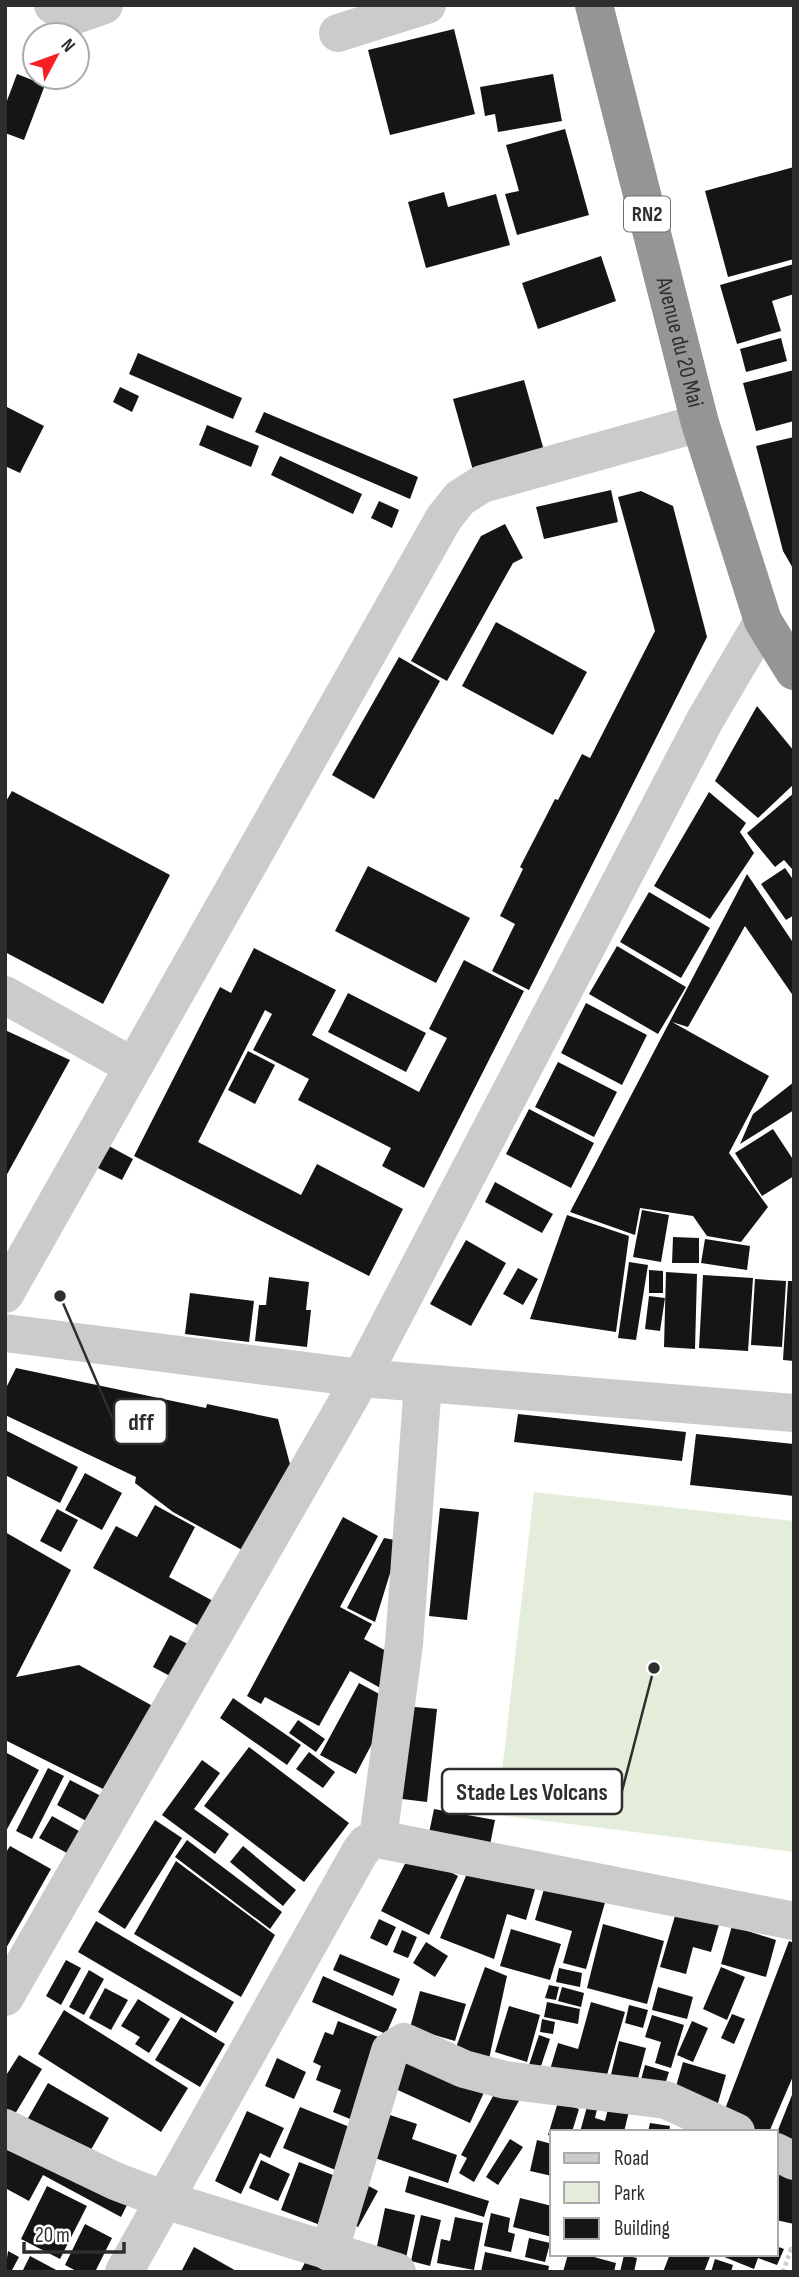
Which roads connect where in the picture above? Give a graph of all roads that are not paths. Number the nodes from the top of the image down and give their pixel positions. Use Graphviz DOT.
graph roads {
  1 [pos="53,5"];
  2 [pos="104,5"];
  3 [pos="427,5"];
  4 [pos="594,5"];
  5 [pos="338,33"];
  6 [pos="700,423"];
  7 [pos="763,621"];
  8 [pos="794,671"];
  9 [pos="5,995"];
  10 [pos="131,1066"];
  11 [pos="5,1294"];
  12 [pos="5,1333"];
  13 [pos="361,1378"];
  14 [pos="423,1383"];
  15 [pos="794,1413"];
  16 [pos="378,1839"];
  17 [pos="794,1921"];
  18 [pos="5,1997"];
  19 [pos="5,2128"];
  20 [pos="732,2130"];
  21 [pos="778,2153"];
  22 [pos="794,2161"];
  23 [pos="165,2200"];
  24 [pos="362,2265"];
  25 [pos="124,2272"];
  1 -- 2 [label="street"];
  3 -- 5 [label="street"];
  4 -- 6 [label="highway, Avenue du 20 Mai / RN2"];
  6 -- 7 [label="highway, Avenue du 20 Mai / RN2"];
  6 -- 10 [label="street"];
  7 -- 8 [label="highway, Avenue du 20 Mai / RN2"];
  7 -- 13 [label="street"];
  9 -- 10 [label="street"];
  10 -- 11 [label="street"];
  12 -- 13 [label="street"];
  13 -- 14 [label="street"];
  13 -- 18 [label="street"];
  14 -- 15 [label="street"];
  14 -- 16 [label="street"];
  16 -- 17 [label="street"];
  16 -- 23 [label="street"];
  19 -- 23 [label="street"];
  20 -- 24 [label="street"];
  21 -- 22 [label="street"];
  23 -- 24 [label="street"];
  23 -- 25 [label="street"];
}
